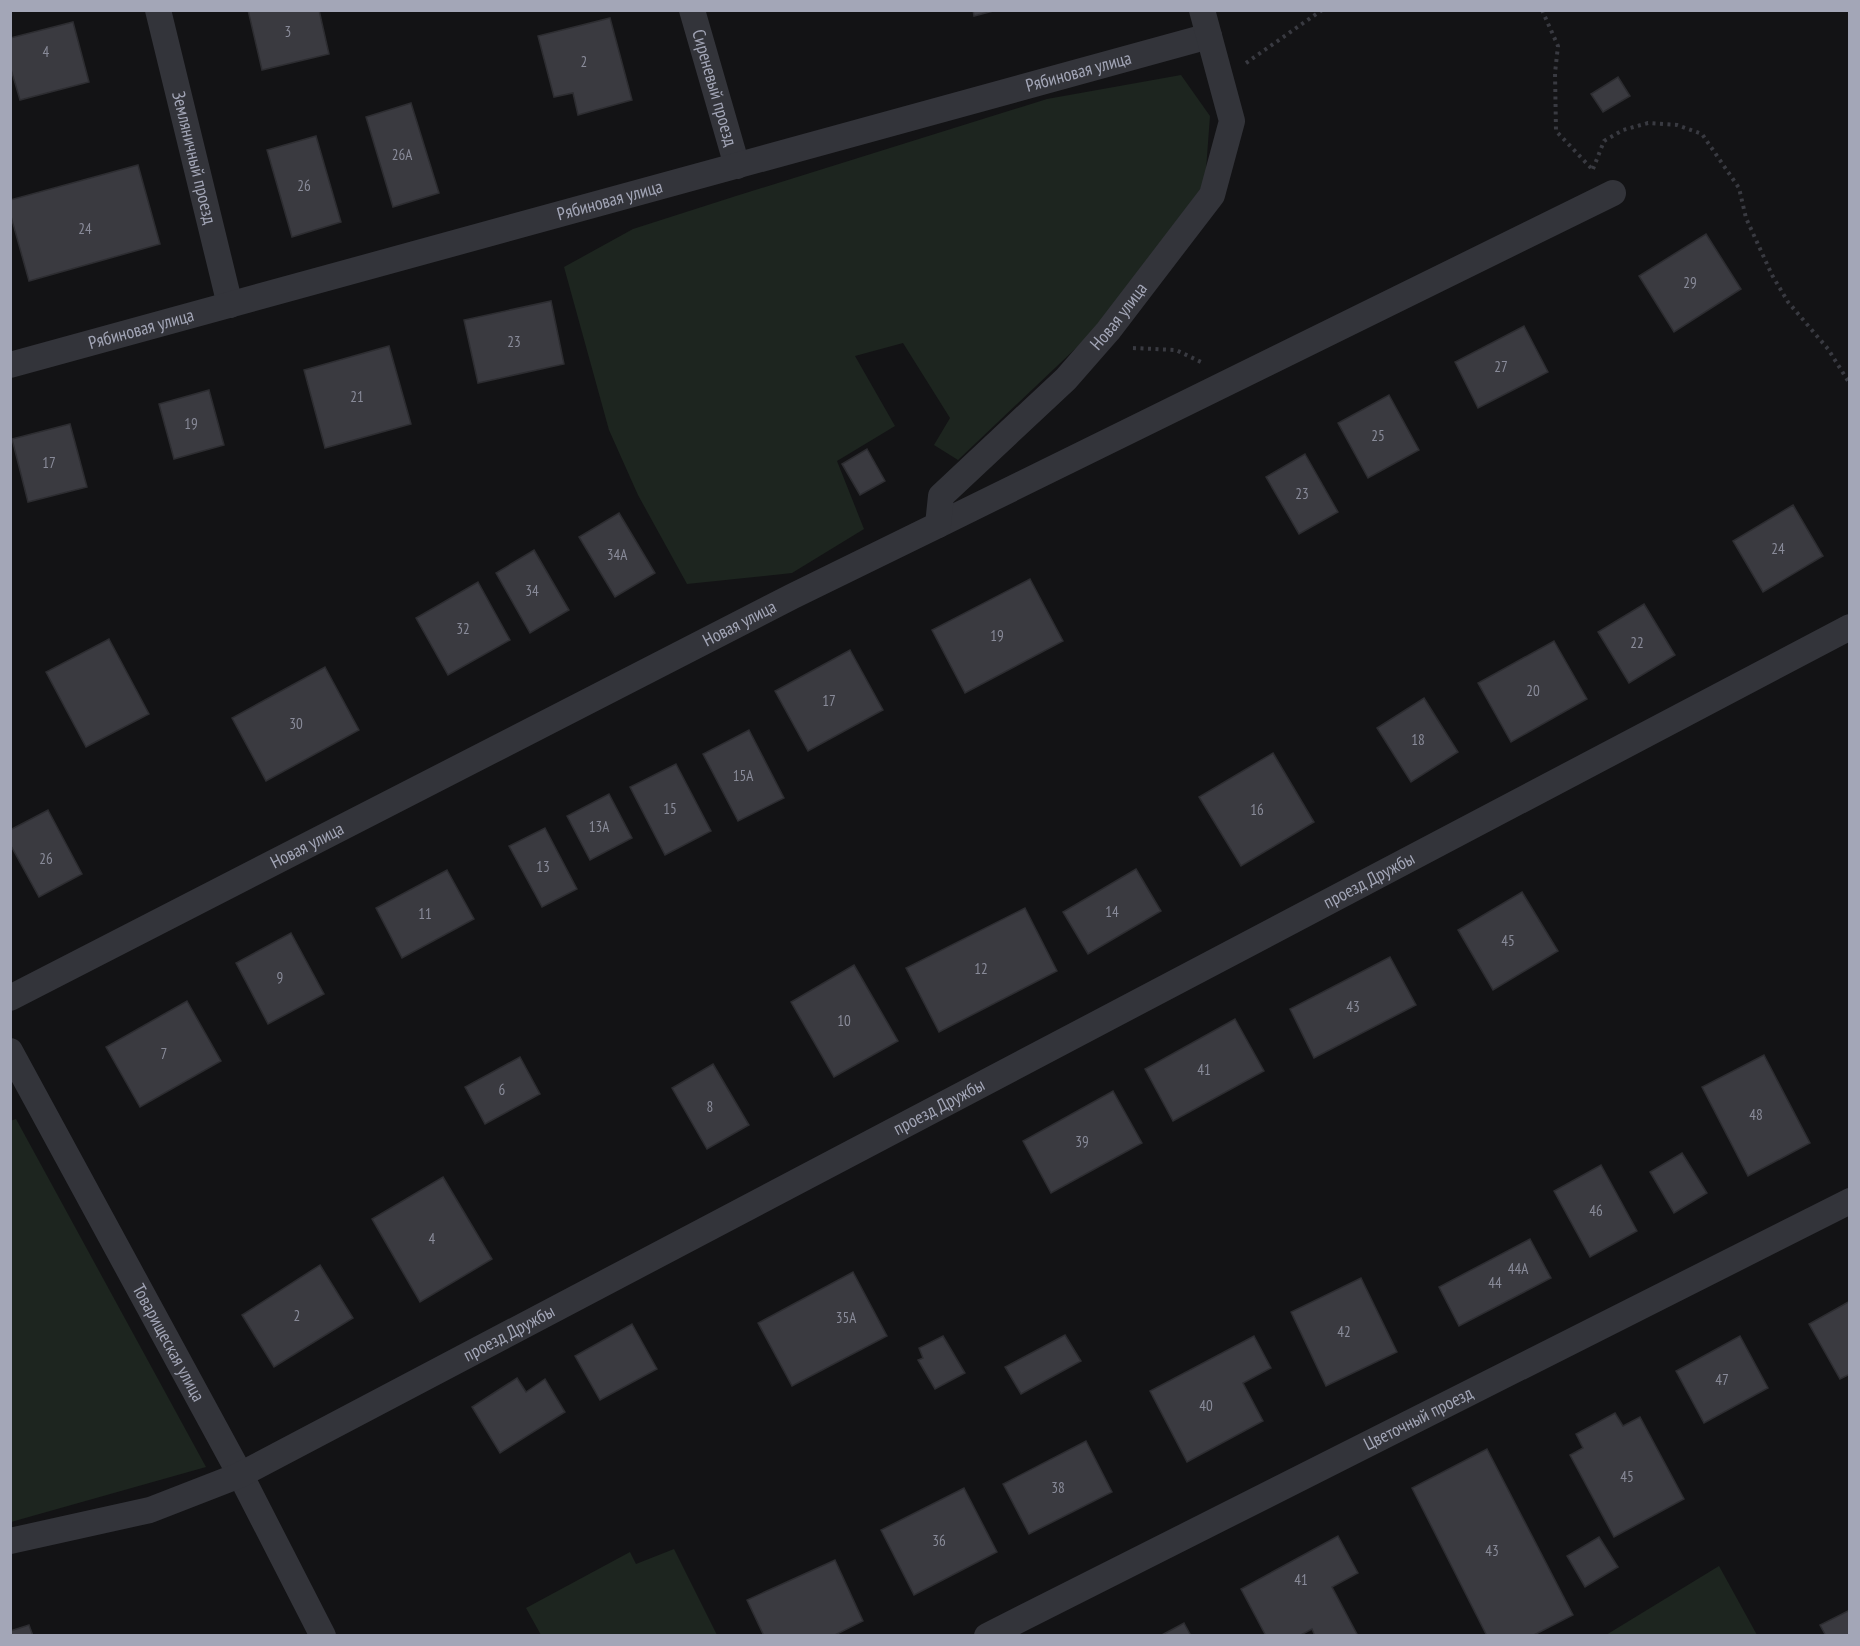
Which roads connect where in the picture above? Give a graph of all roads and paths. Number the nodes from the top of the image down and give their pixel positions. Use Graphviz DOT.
graph roads {
  1 [pos="158,10"];
  2 [pos="692,10"];
  3 [pos="1202,10"];
  4 [pos="1322,10"];
  5 [pos="1542,10"];
  6 [pos="1209,36"];
  7 [pos="1237,69"];
  8 [pos="737,166"];
  9 [pos="1593,170"];
  10 [pos="1613,193"];
  11 [pos="230,305"];
  12 [pos="1083,360"];
  13 [pos="10,365"];
  14 [pos="1247,373"];
  15 [pos="1850,384"];
  16 [pos="938,525"];
  17 [pos="1850,627"];
  18 [pos="10,998"];
  19 [pos="10,1051"];
  20 [pos="1850,1201"];
  21 [pos="240,1475"];
  22 [pos="10,1541"];
  23 [pos="323,1635"];
  24 [pos="987,1635"];
  1 -- 11 [label="street, Земляничный проезд"];
  2 -- 8 [label="street, Сиреневый проезд"];
  3 -- 6 [label="street, Новая улица"];
  4 -- 7 [label="path"];
  5 -- 9 [label="path"];
  6 -- 8 [label="street, Рябиновая улица"];
  6 -- 12 [label="street, Новая улица"];
  8 -- 11 [label="street, Рябиновая улица"];
  9 -- 10 [label="path"];
  9 -- 15 [label="path"];
  10 -- 14 [label="street"];
  11 -- 13 [label="street, Рябиновая улица"];
  12 -- 14 [label="path"];
  12 -- 16 [label="street, Новая улица"];
  14 -- 16 [label="street"];
  16 -- 18 [label="street, Новая улица"];
  17 -- 21 [label="street, проезд Дружбы"];
  19 -- 21 [label="street, Товарищеская улица"];
  20 -- 24 [label="street, Цветочный проезд"];
  21 -- 22 [label="street, проезд Дружбы"];
  21 -- 23 [label="street, Товарищеская улица"];
}
